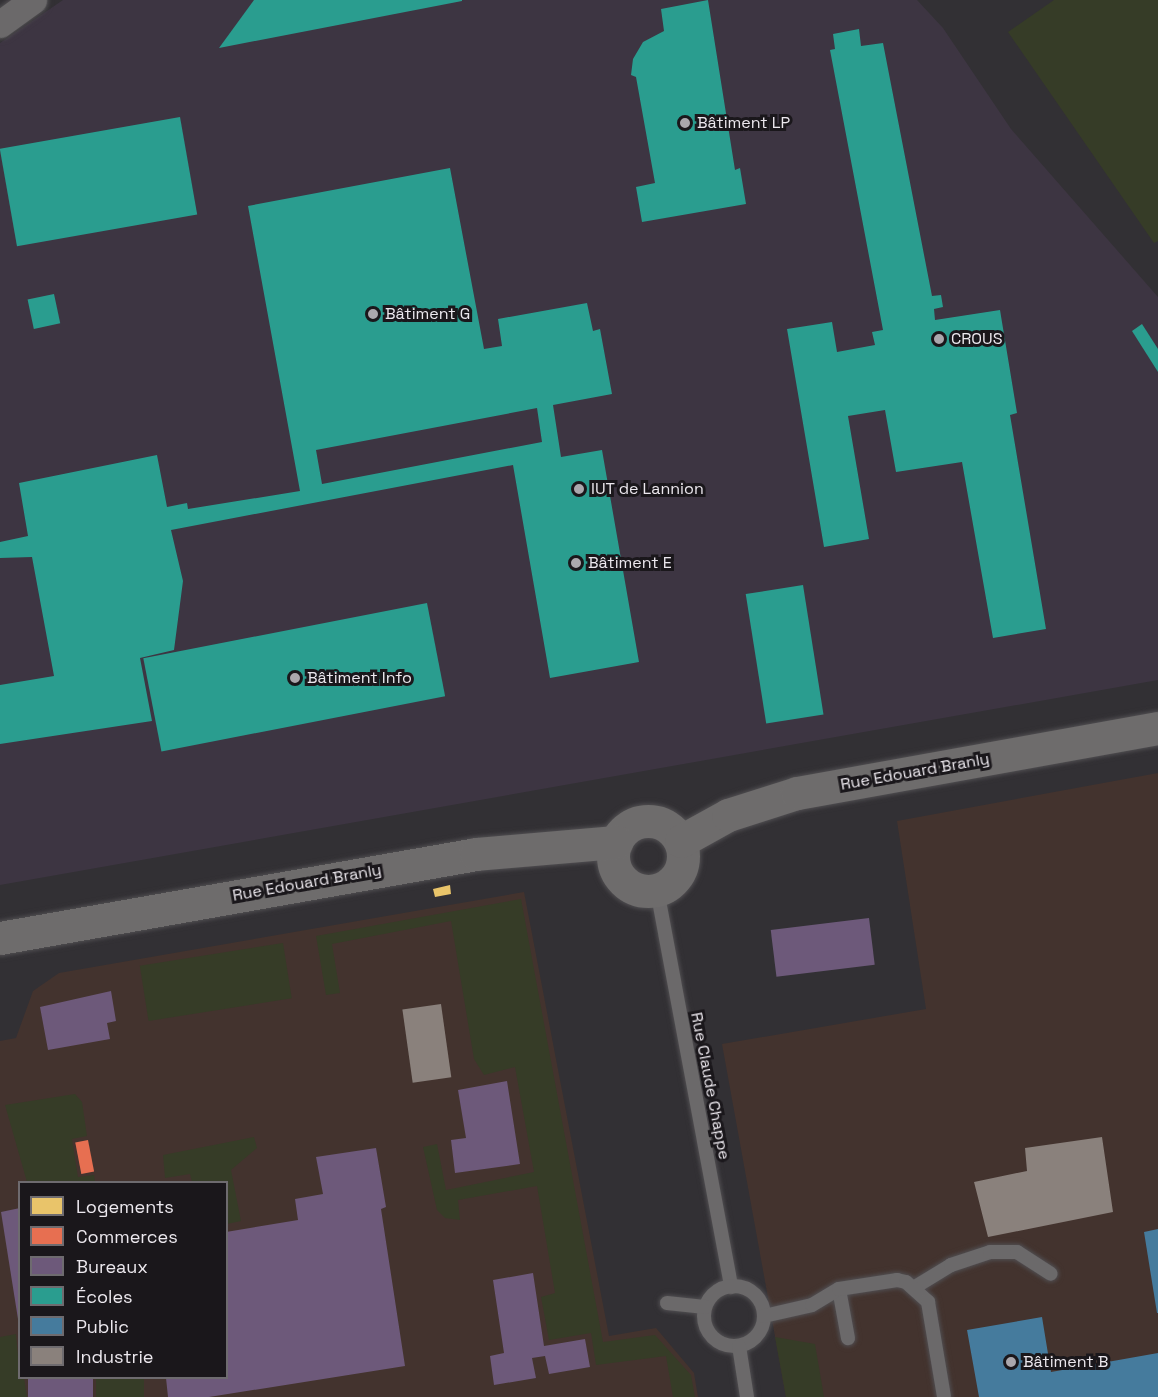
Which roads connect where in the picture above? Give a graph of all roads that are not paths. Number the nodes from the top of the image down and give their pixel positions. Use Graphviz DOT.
graph roads {
  1 [pos="33,0"];
  2 [pos="0,24"];
  3 [pos="1158,728"];
  4 [pos="681,841"];
  5 [pos="616,842"];
  6 [pos="657,890"];
  7 [pos="0,938"];
  8 [pos="1051,1274"];
  9 [pos="731,1287"];
  10 [pos="915,1287"];
  11 [pos="839,1289"];
  12 [pos="667,1303"];
  13 [pos="705,1307"];
  14 [pos="764,1316"];
  15 [pos="848,1338"];
  16 [pos="739,1346"];
  17 [pos="747,1397"];
  18 [pos="945,1397"];
  1 -- 2 [label="street"];
  3 -- 4 [label="street, Rue Edouard Branly"];
  4 -- 5 [label="street"];
  4 -- 6 [label="street"];
  5 -- 6 [label="street"];
  5 -- 7 [label="street, Rue Edouard Branly"];
  6 -- 9 [label="lane, Rue Claude Chappe"];
  8 -- 10 [label="lane"];
  9 -- 13 [label="lane"];
  9 -- 14 [label="lane"];
  10 -- 11 [label="lane"];
  10 -- 18 [label="lane"];
  11 -- 14 [label="lane"];
  11 -- 15 [label="lane"];
  12 -- 13 [label="lane"];
  13 -- 16 [label="lane"];
  14 -- 16 [label="lane"];
  16 -- 17 [label="lane"];
}
